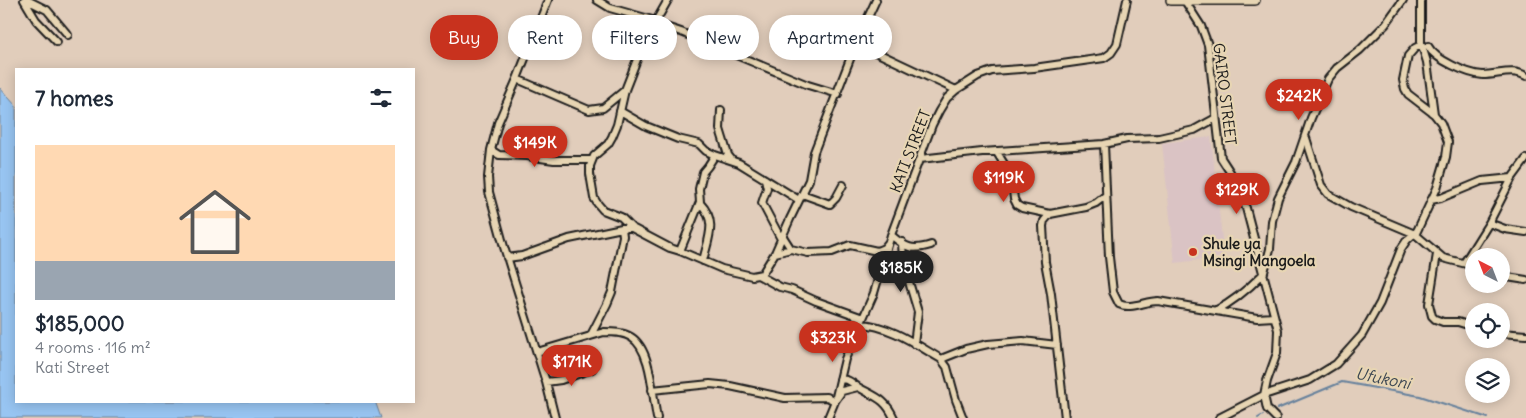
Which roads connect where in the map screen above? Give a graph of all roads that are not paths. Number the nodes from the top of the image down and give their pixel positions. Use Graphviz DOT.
graph roads {
  1 [pos="26,0"];
  2 [pos="548,0"];
  3 [pos="597,0"];
  4 [pos="668,0"];
  5 [pos="876,0"];
  6 [pos="1127,0"];
  7 [pos="1171,0"];
  8 [pos="1256,0"];
  9 [pos="1403,0"];
  10 [pos="1422,0"];
  11 [pos="1187,1"];
  12 [pos="635,15"];
  13 [pos="659,15"];
  14 [pos="869,15"];
  15 [pos="677,31"];
  16 [pos="68,35"];
  17 [pos="57,42"];
  18 [pos="1424,46"];
  19 [pos="636,60"];
  20 [pos="850,60"];
  21 [pos="892,60"];
  22 [pos="1526,76"];
  23 [pos="517,79"];
  24 [pos="624,90"];
  25 [pos="956,90"];
  26 [pos="838,94"];
  27 [pos="721,110"];
  28 [pos="620,111"];
  29 [pos="1434,114"];
  30 [pos="1216,118"];
  31 [pos="1305,136"];
  32 [pos="1104,144"];
  33 [pos="491,150"];
  34 [pos="996,151"];
  35 [pos="715,155"];
  36 [pos="1526,158"];
  37 [pos="920,159"];
  38 [pos="591,160"];
  39 [pos="733,161"];
  40 [pos="1512,178"];
  41 [pos="765,179"];
  42 [pos="844,185"];
  43 [pos="1105,196"];
  44 [pos="800,197"];
  45 [pos="1430,200"];
  46 [pos="700,203"];
  47 [pos="1050,214"];
  48 [pos="1489,223"];
  49 [pos="622,228"];
  50 [pos="632,228"];
  51 [pos="1526,232"];
  52 [pos="1415,234"];
  53 [pos="891,235"];
  54 [pos="782,237"];
  55 [pos="902,242"];
  56 [pos="889,243"];
  57 [pos="931,245"];
  58 [pos="791,249"];
  59 [pos="680,250"];
  60 [pos="775,254"];
  61 [pos="1436,254"];
  62 [pos="507,258"];
  63 [pos="703,261"];
  64 [pos="1464,263"];
  65 [pos="758,275"];
  66 [pos="1263,276"];
  67 [pos="1510,277"];
  68 [pos="1526,280"];
  69 [pos="1214,311"];
  70 [pos="1274,317"];
  71 [pos="862,321"];
  72 [pos="1465,324"];
  73 [pos="1510,334"];
  74 [pos="591,335"];
  75 [pos="1526,335"];
  76 [pos="914,344"];
  77 [pos="1057,344"];
  78 [pos="536,352"];
  79 [pos="941,360"];
  80 [pos="592,369"];
  81 [pos="840,379"];
  82 [pos="546,382"];
  83 [pos="858,387"];
  84 [pos="652,390"];
  85 [pos="1264,395"];
  86 [pos="834,400"];
  87 [pos="555,418"];
  88 [pos="657,418"];
  89 [pos="828,418"];
  90 [pos="894,418"];
  91 [pos="963,418"];
  92 [pos="1065,418"];
  93 [pos="1219,418"];
  94 [pos="1276,418"];
  1 -- 16 [label="street"];
  1 -- 17 [label="street"];
  2 -- 23 [label="street"];
  3 -- 12 [label="street"];
  4 -- 13 [label="street"];
  5 -- 14 [label="street"];
  6 -- 25 [label="street, KATI STREET"];
  7 -- 11 [label="street"];
  8 -- 11 [label="street"];
  9 -- 31 [label="street"];
  10 -- 18 [label="street"];
  11 -- 30 [label="street, GAIRO STREET"];
  15 -- 26 [label="street"];
  18 -- 22 [label="street"];
  18 -- 29 [label="street"];
  18 -- 29 [label="street"];
  19 -- 24 [label="street"];
  20 -- 26 [label="street"];
  21 -- 25 [label="street"];
  23 -- 24 [label="street"];
  23 -- 33 [label="street"];
  24 -- 28 [label="street"];
  25 -- 37 [label="street, KATI STREET"];
  26 -- 44 [label="street"];
  27 -- 39 [label="street"];
  28 -- 35 [label="street"];
  28 -- 38 [label="street"];
  29 -- 45 [label="street"];
  30 -- 32 [label="street"];
  30 -- 66 [label="street, GAIRO STREET"];
  31 -- 52 [label="street"];
  31 -- 66 [label="street"];
  32 -- 34 [label="street"];
  32 -- 43 [label="street"];
  33 -- 38 [label="street"];
  33 -- 62 [label="street"];
  34 -- 37 [label="street"];
  34 -- 47 [label="street"];
  35 -- 39 [label="street"];
  35 -- 46 [label="street"];
  36 -- 40 [label="street"];
  37 -- 53 [label="street, KATI STREET"];
  38 -- 50 [label="street"];
  39 -- 41 [label="street"];
  40 -- 45 [label="street"];
  40 -- 48 [label="street"];
  41 -- 44 [label="street"];
  41 -- 54 [label="street"];
  42 -- 44 [label="street"];
  43 -- 47 [label="street"];
  43 -- 69 [label="street"];
  44 -- 54 [label="street"];
  45 -- 52 [label="street"];
  46 -- 59 [label="street"];
  46 -- 63 [label="street"];
  47 -- 77 [label="street"];
  48 -- 51 [label="street"];
  48 -- 64 [label="street"];
  49 -- 50 [label="street"];
  49 -- 62 [label="street"];
  49 -- 74 [label="street"];
  50 -- 59 [label="street"];
  52 -- 61 [label="street"];
  52 -- 85 [label="street"];
  53 -- 55 [label="street"];
  53 -- 56 [label="street, KATI STREET"];
  54 -- 58 [label="street"];
  54 -- 60 [label="street"];
  55 -- 57 [label="street"];
  55 -- 76 [label="street"];
  56 -- 58 [label="street"];
  56 -- 71 [label="street, KATI STREET"];
  58 -- 60 [label="street"];
  59 -- 63 [label="street"];
  60 -- 65 [label="street"];
  61 -- 64 [label="street"];
  61 -- 72 [label="street"];
  62 -- 78 [label="street"];
  63 -- 65 [label="street"];
  65 -- 71 [label="street"];
  66 -- 69 [label="street"];
  66 -- 70 [label="street, GAIRO STREET"];
  67 -- 68 [label="street"];
  69 -- 70 [label="street"];
  70 -- 85 [label="street, GAIRO STREET"];
  71 -- 76 [label="street"];
  71 -- 81 [label="street, KATI STREET"];
  73 -- 75 [label="street"];
  74 -- 78 [label="street"];
  74 -- 84 [label="street"];
  76 -- 79 [label="street"];
  77 -- 79 [label="street"];
  77 -- 92 [label="street"];
  78 -- 82 [label="street"];
  79 -- 91 [label="street"];
  80 -- 82 [label="street"];
  81 -- 83 [label="street"];
  81 -- 86 [label="street, KATI STREET"];
  82 -- 87 [label="street"];
  83 -- 86 [label="street"];
  83 -- 90 [label="street"];
  84 -- 86 [label="street"];
  84 -- 88 [label="street"];
  85 -- 93 [label="street"];
  85 -- 94 [label="street"];
  86 -- 89 [label="street, KATI STREET"];
}
